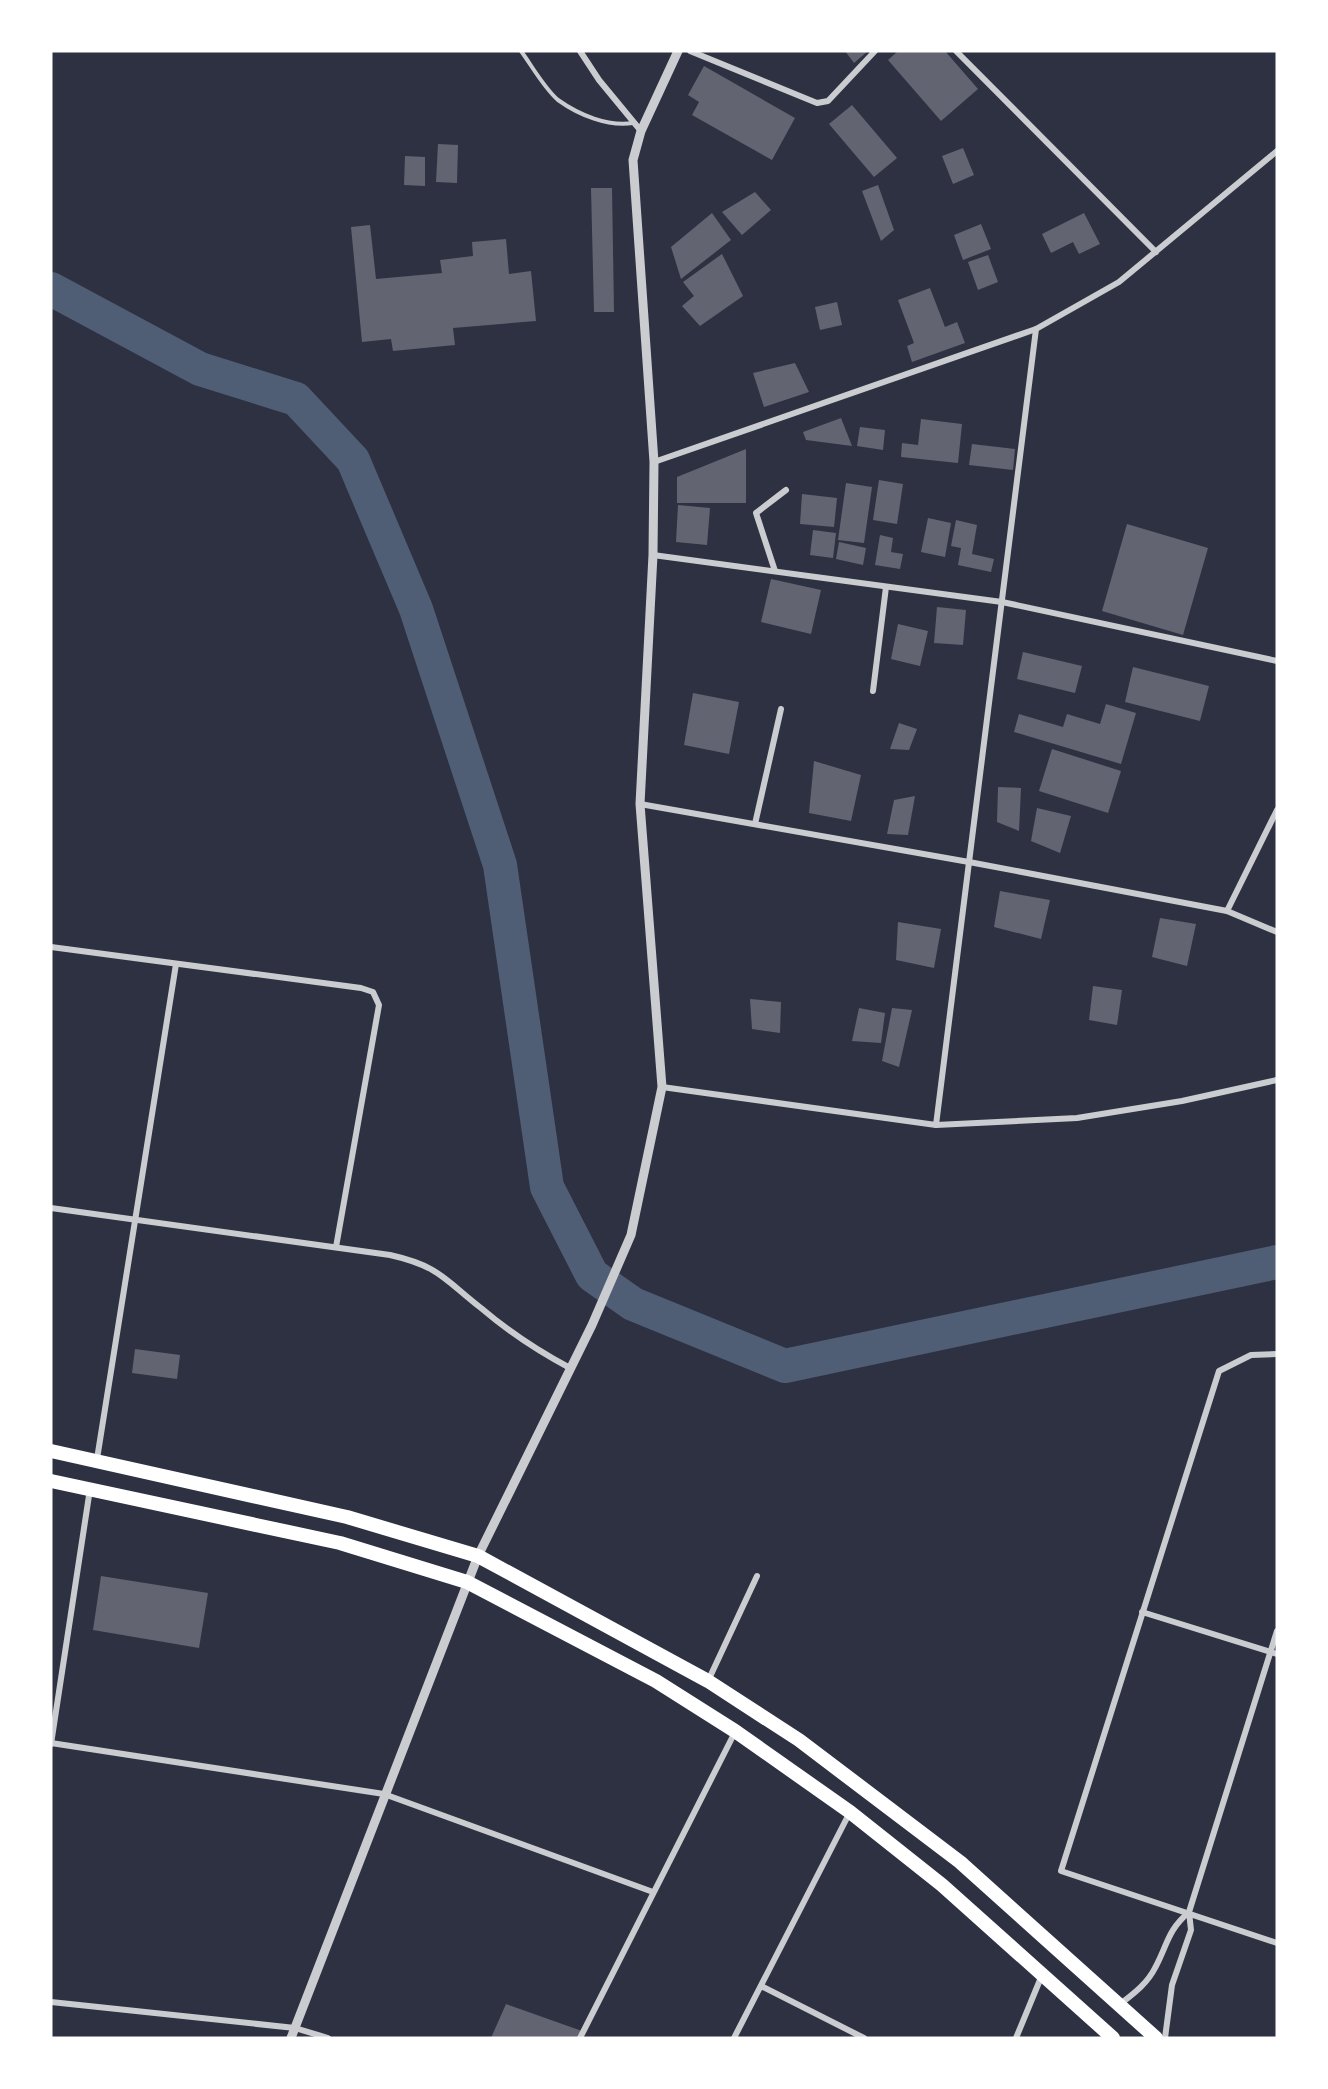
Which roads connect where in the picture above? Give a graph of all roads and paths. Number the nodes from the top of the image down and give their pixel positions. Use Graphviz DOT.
graph roads {
  1 [pos="521,51"];
  2 [pos="580,51"];
  3 [pos="678,51"];
  4 [pos="690,51"];
  5 [pos="875,51"];
  6 [pos="956,51"];
  7 [pos="633,123"];
  8 [pos="640,131"];
  9 [pos="1277,151"];
  10 [pos="1156,252"];
  11 [pos="1036,329"];
  12 [pos="654,462"];
  13 [pos="786,490"];
  14 [pos="653,555"];
  15 [pos="775,571"];
  16 [pos="886,587"];
  17 [pos="1002,602"];
  18 [pos="1277,661"];
  19 [pos="873,692"];
  20 [pos="781,709"];
  21 [pos="640,804"];
  22 [pos="1277,810"];
  23 [pos="755,824"];
  24 [pos="969,862"];
  25 [pos="1227,912"];
  26 [pos="1277,932"];
  27 [pos="51,947"];
  28 [pos="176,964"];
  29 [pos="1277,1080"];
  30 [pos="662,1087"];
  31 [pos="936,1125"];
  32 [pos="51,1208"];
  33 [pos="135,1218"];
  34 [pos="336,1247"];
  35 [pos="1277,1354"];
  36 [pos="570,1368"];
  37 [pos="51,1451"];
  38 [pos="97,1459"];
  39 [pos="51,1481"];
  40 [pos="90,1488"];
  41 [pos="478,1556"];
  42 [pos="757,1576"];
  43 [pos="467,1582"];
  44 [pos="1142,1612"];
  45 [pos="1277,1631"];
  46 [pos="1273,1653"];
  47 [pos="708,1681"];
  48 [pos="735,1731"];
  49 [pos="51,1744"];
  50 [pos="384,1794"];
  51 [pos="850,1812"];
  52 [pos="653,1892"];
  53 [pos="1189,1912"];
  54 [pos="1277,1943"];
  55 [pos="1042,1975"];
  56 [pos="761,1986"];
  57 [pos="51,2002"];
  58 [pos="1118,2006"];
  59 [pos="295,2028"];
  60 [pos="291,2038"];
  61 [pos="328,2038"];
  62 [pos="580,2038"];
  63 [pos="734,2038"];
  64 [pos="864,2038"];
  65 [pos="1016,2038"];
  66 [pos="1113,2038"];
  67 [pos="1156,2038"];
  68 [pos="1165,2038"];
  1 -- 7 [label="lane"];
  2 -- 7 [label="street"];
  3 -- 8 [label="street"];
  4 -- 5 [label="street"];
  6 -- 10 [label="street"];
  7 -- 8 [label="street"];
  8 -- 12 [label="street"];
  9 -- 10 [label="street"];
  10 -- 11 [label="street"];
  11 -- 12 [label="street"];
  11 -- 17 [label="street"];
  12 -- 14 [label="street"];
  13 -- 15 [label="street"];
  14 -- 15 [label="street"];
  14 -- 21 [label="street"];
  15 -- 16 [label="street"];
  16 -- 17 [label="street"];
  16 -- 19 [label="street"];
  17 -- 18 [label="street"];
  17 -- 24 [label="street"];
  20 -- 23 [label="street"];
  21 -- 23 [label="street"];
  21 -- 30 [label="street"];
  22 -- 25 [label="street"];
  23 -- 24 [label="street"];
  24 -- 25 [label="street"];
  24 -- 31 [label="street"];
  25 -- 26 [label="street"];
  27 -- 28 [label="street"];
  28 -- 33 [label="street"];
  28 -- 34 [label="street"];
  29 -- 31 [label="street"];
  30 -- 31 [label="street"];
  30 -- 36 [label="street"];
  32 -- 33 [label="street"];
  33 -- 34 [label="street"];
  33 -- 38 [label="street"];
  34 -- 36 [label="street"];
  35 -- 44 [label="street"];
  36 -- 41 [label="street"];
  37 -- 38 [label="highway"];
  38 -- 41 [label="highway"];
  39 -- 40 [label="highway"];
  40 -- 43 [label="highway"];
  40 -- 49 [label="street"];
  41 -- 43 [label="street"];
  41 -- 47 [label="highway"];
  42 -- 47 [label="street"];
  43 -- 48 [label="highway"];
  43 -- 50 [label="street"];
  44 -- 46 [label="street"];
  44 -- 53 [label="street"];
  45 -- 46 [label="street"];
  46 -- 53 [label="street"];
  47 -- 58 [label="highway"];
  48 -- 51 [label="highway"];
  48 -- 52 [label="street"];
  49 -- 50 [label="street"];
  50 -- 52 [label="street"];
  50 -- 59 [label="street"];
  51 -- 55 [label="highway"];
  51 -- 56 [label="street"];
  52 -- 62 [label="street"];
  53 -- 54 [label="street"];
  53 -- 58 [label="street"];
  53 -- 68 [label="street"];
  55 -- 65 [label="street"];
  55 -- 66 [label="highway"];
  56 -- 63 [label="street"];
  56 -- 64 [label="street"];
  57 -- 59 [label="street"];
  58 -- 67 [label="highway"];
  59 -- 60 [label="street"];
  59 -- 61 [label="street"];
}
